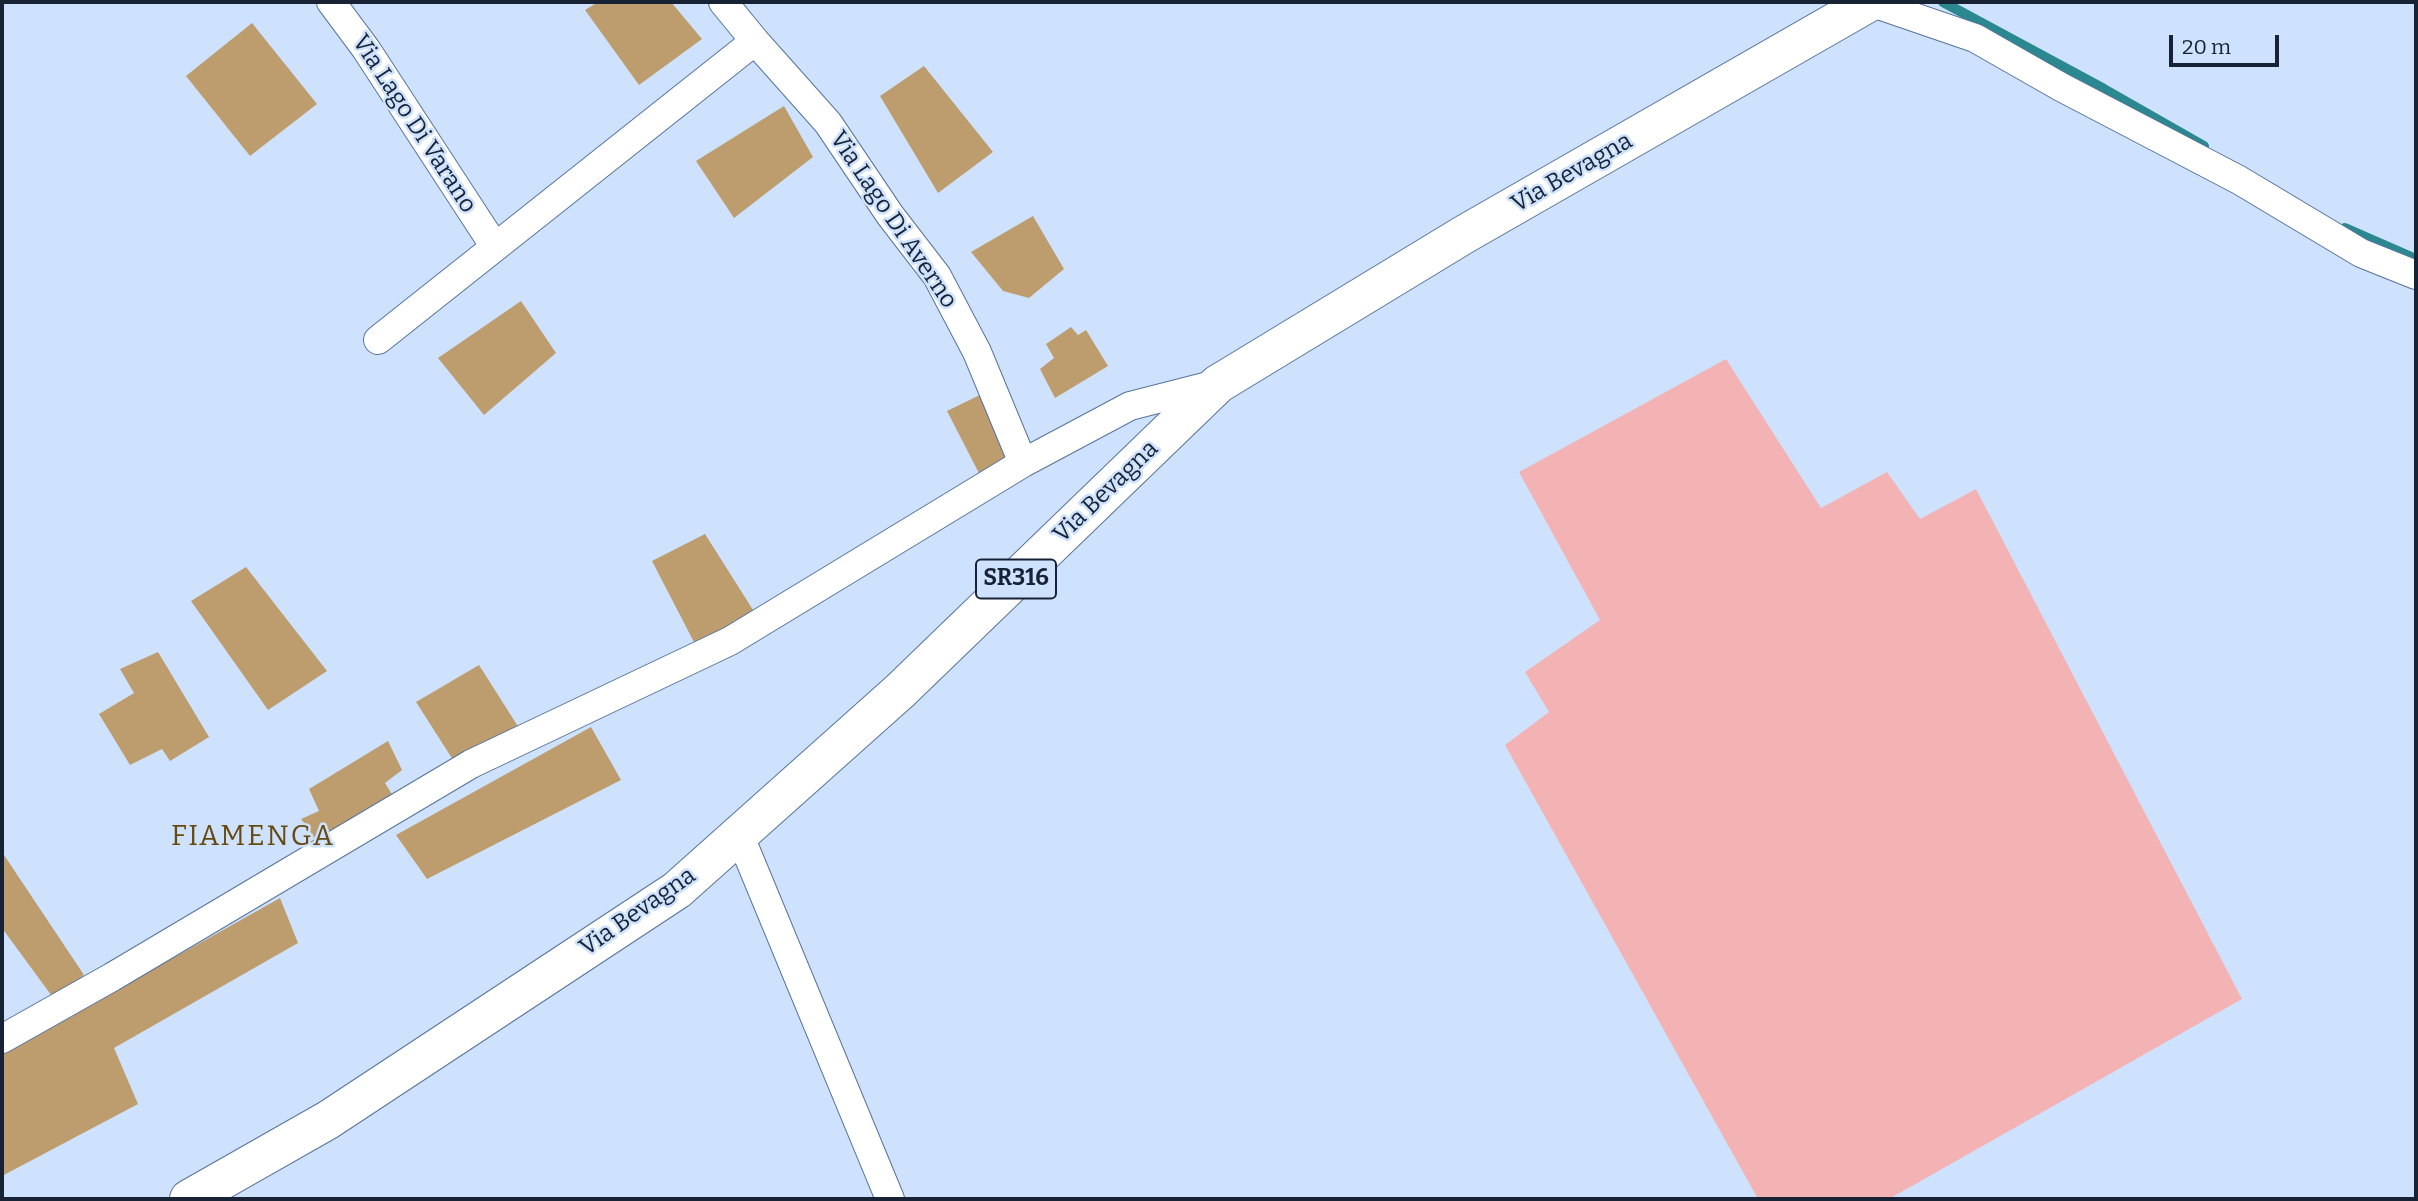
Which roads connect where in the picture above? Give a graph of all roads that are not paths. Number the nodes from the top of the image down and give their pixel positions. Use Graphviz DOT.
graph roads {
  1 [pos="331,2"];
  2 [pos="723,2"];
  3 [pos="1870,2"];
  4 [pos="755,41"];
  5 [pos="495,247"];
  6 [pos="2416,275"];
  7 [pos="378,340"];
  8 [pos="1218,384"];
  9 [pos="1023,463"];
  10 [pos="739,834"];
  11 [pos="2,1039"];
  12 [pos="189,1199"];
  13 [pos="890,1199"];
  1 -- 5 [label="street, Via Lago Di Varano"];
  2 -- 4 [label="street, Via Lago Di Averno"];
  3 -- 6 [label="street"];
  3 -- 8 [label="main road, Via Bevagna / SR316"];
  4 -- 5 [label="street"];
  4 -- 9 [label="street, Via Lago Di Averno"];
  5 -- 7 [label="street"];
  8 -- 9 [label="street"];
  8 -- 10 [label="main road, Via Bevagna / SR316"];
  9 -- 11 [label="street"];
  10 -- 12 [label="main road, Via Bevagna / SR316"];
  10 -- 13 [label="street"];
}
